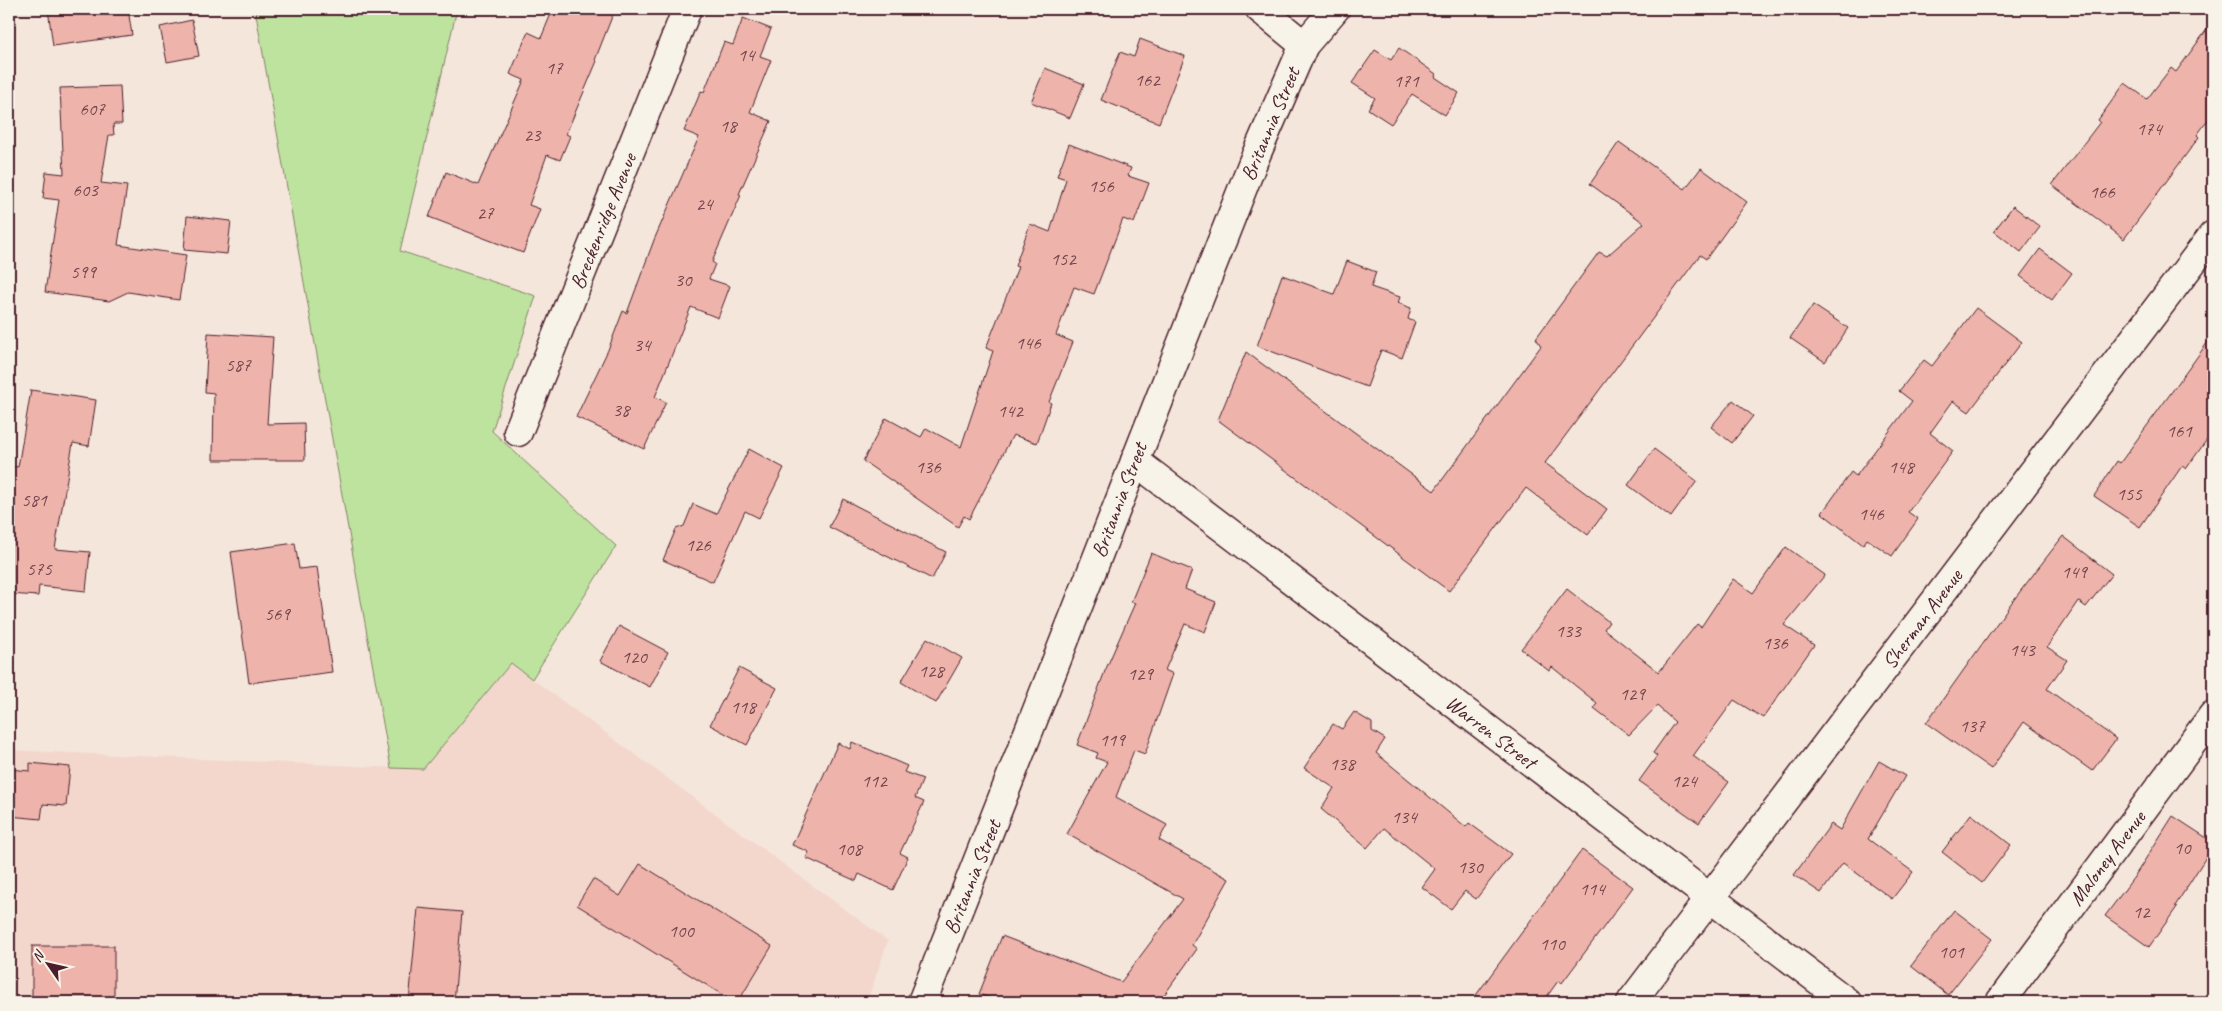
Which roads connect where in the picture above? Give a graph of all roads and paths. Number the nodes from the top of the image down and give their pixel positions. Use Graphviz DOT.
graph roads {
  1 [pos="687,9"];
  2 [pos="1260,9"];
  3 [pos="1335,9"];
  4 [pos="1304,44"];
  5 [pos="2213,235"];
  6 [pos="518,432"];
  7 [pos="1135,461"];
  8 [pos="2213,714"];
  9 [pos="1710,898"];
  10 [pos="922,1002"];
  11 [pos="1631,1002"];
  12 [pos="1847,1002"];
  13 [pos="2000,1002"];
  1 -- 6 [label="street, Breckenridge Avenue"];
  2 -- 4 [label="street"];
  3 -- 4 [label="street, Britannia Street"];
  4 -- 7 [label="street, Britannia Street"];
  5 -- 9 [label="street, Sherman Avenue"];
  7 -- 9 [label="street, Warren Street"];
  7 -- 10 [label="street, Britannia Street"];
  8 -- 13 [label="street, Maloney Avenue"];
  9 -- 11 [label="street, Sherman Avenue"];
  9 -- 12 [label="street, Warren Street"];
}
